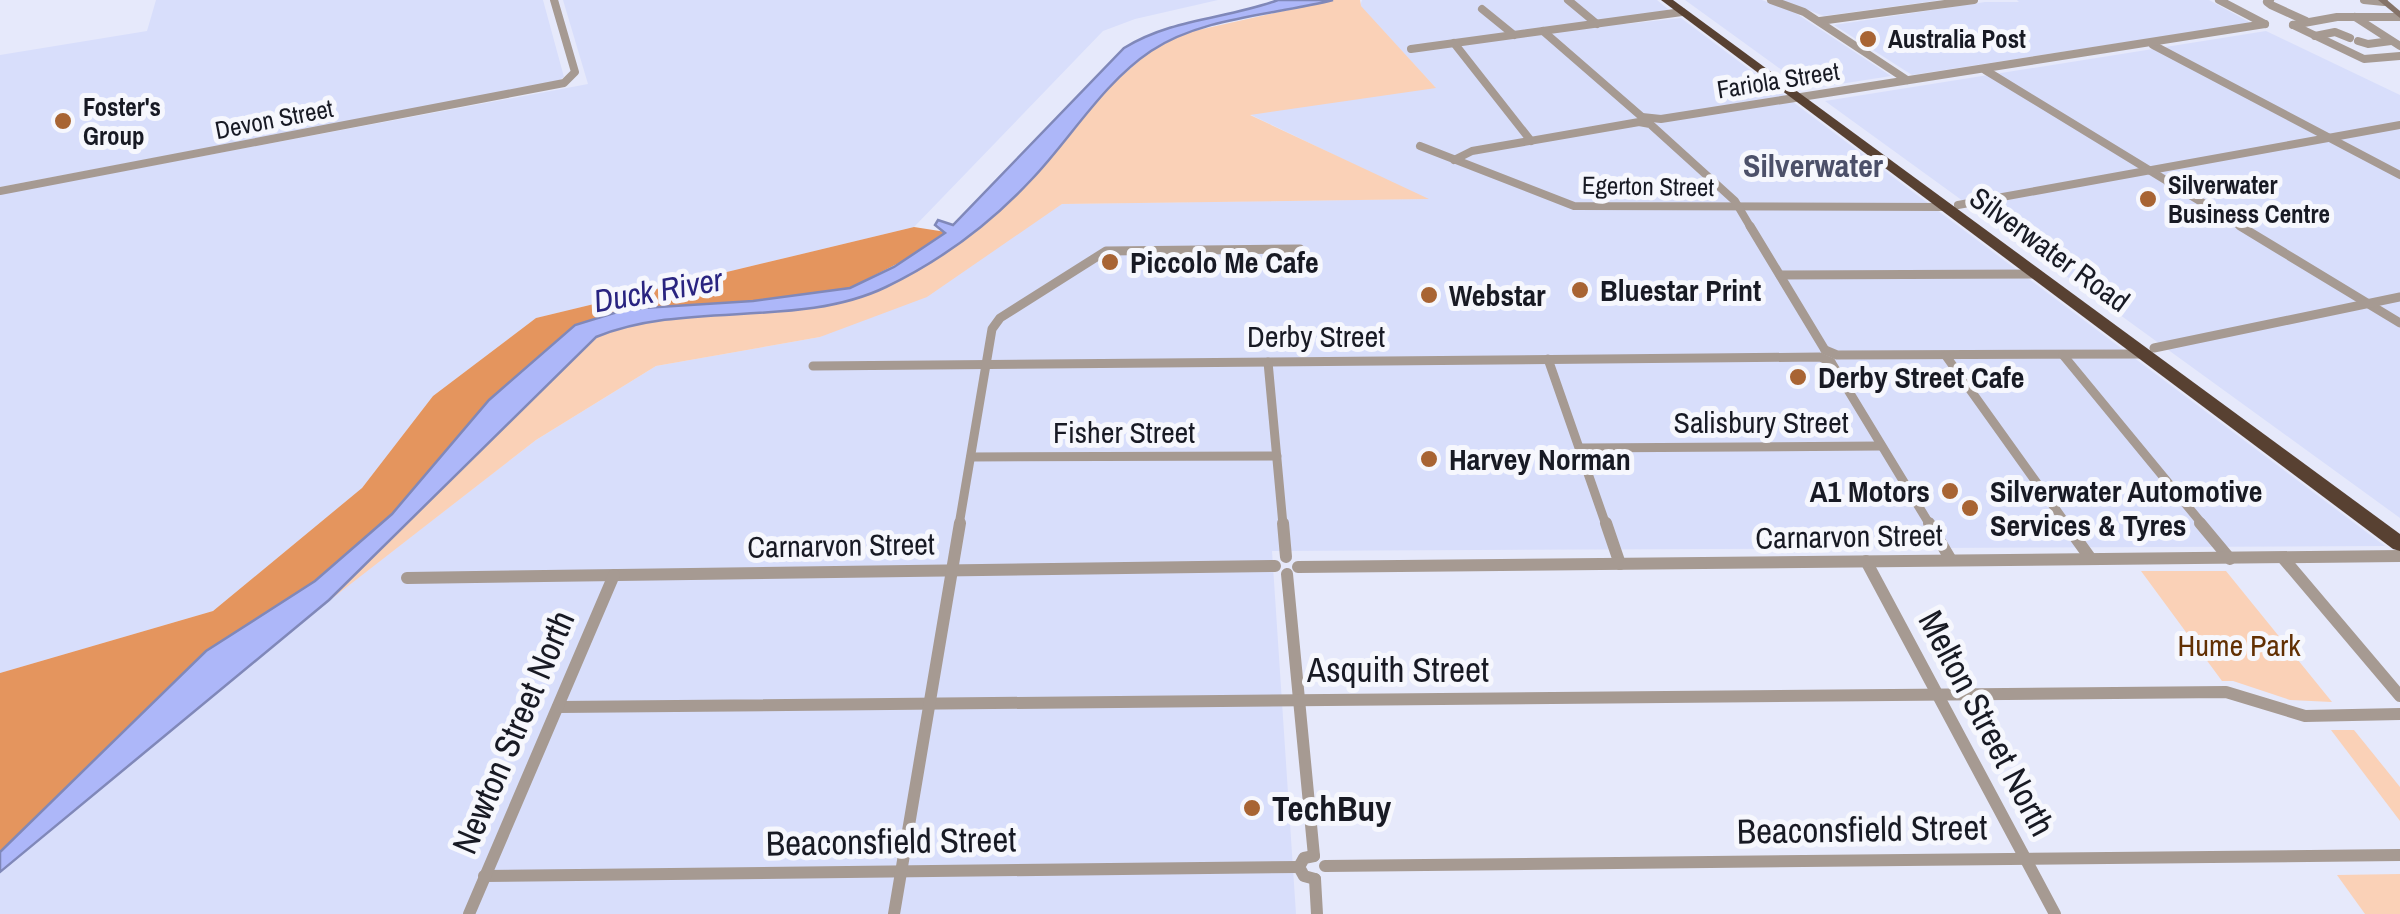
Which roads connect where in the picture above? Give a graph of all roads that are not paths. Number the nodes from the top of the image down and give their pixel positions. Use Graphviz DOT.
graph roads {
  1 [pos="554,0"];
  2 [pos="1568,0"];
  3 [pos="1666,0"];
  4 [pos="1771,0"];
  5 [pos="1974,0"];
  6 [pos="2219,0"];
  7 [pos="2270,0"];
  8 [pos="2364,0"];
  9 [pos="2387,1"];
  10 [pos="2400,5"];
  11 [pos="1680,6"];
  12 [pos="1482,9"];
  13 [pos="2400,16"];
  14 [pos="2354,17"];
  15 [pos="1819,21"];
  16 [pos="2306,21"];
  17 [pos="1597,24"];
  18 [pos="1542,31"];
  19 [pos="1514,35"];
  20 [pos="2314,36"];
  21 [pos="2392,42"];
  22 [pos="1454,43"];
  23 [pos="2151,44"];
  24 [pos="2400,46"];
  25 [pos="1411,49"];
  26 [pos="2400,56"];
  27 [pos="1984,69"];
  28 [pos="1908,80"];
  29 [pos="1803,97"];
  30 [pos="1646,121"];
  31 [pos="2400,124"];
  32 [pos="2328,137"];
  33 [pos="1531,142"];
  34 [pos="1420,146"];
  35 [pos="1454,160"];
  36 [pos="2148,169"];
  37 [pos="2400,174"];
  38 [pos="0,191"];
  39 [pos="1953,206"];
  40 [pos="1740,208"];
  41 [pos="1300,249"];
  42 [pos="2038,274"];
  43 [pos="1780,275"];
  44 [pos="2400,297"];
  45 [pos="2369,304"];
  46 [pos="2400,323"];
  47 [pos="2150,351"];
  48 [pos="2063,355"];
  49 [pos="1828,356"];
  50 [pos="1946,356"];
  51 [pos="1548,360"];
  52 [pos="1268,362"];
  53 [pos="986,364"];
  54 [pos="813,366"];
  55 [pos="1881,446"];
  56 [pos="1580,448"];
  57 [pos="1277,456"];
  58 [pos="971,457"];
  59 [pos="2400,530"];
  60 [pos="2400,544"];
  61 [pos="2400,556"];
  62 [pos="2283,558"];
  63 [pos="2091,559"];
  64 [pos="2230,559"];
  65 [pos="1951,560"];
  66 [pos="1866,561"];
  67 [pos="1620,564"];
  68 [pos="952,568"];
  69 [pos="1287,569"];
  70 [pos="614,575"];
  71 [pos="407,578"];
  72 [pos="1938,694"];
  73 [pos="2400,696"];
  74 [pos="1297,699"];
  75 [pos="929,704"];
  76 [pos="558,707"];
  77 [pos="2400,714"];
  78 [pos="2400,855"];
  79 [pos="2025,856"];
  80 [pos="1320,861"];
  81 [pos="1299,867"];
  82 [pos="901,870"];
  83 [pos="484,876"];
  84 [pos="1315,879"];
  85 [pos="469,914"];
  86 [pos="894,914"];
  87 [pos="1318,914"];
  88 [pos="2055,914"];
  1 -- 38 [label="street, Devon Street"];
  2 -- 17 [label="street"];
  3 -- 11 [label="highway, Silverwater Road"];
  4 -- 15 [label="street"];
  5 -- 15 [label="street"];
  6 -- 23 [label="street, Fariola Street"];
  7 -- 16 [label="street"];
  8 -- 9 [label="street"];
  9 -- 10 [label="street"];
  9 -- 13 [label="street"];
  11 -- 17 [label="street"];
  11 -- 29 [label="highway, Silverwater Road"];
  12 -- 19 [label="street"];
  13 -- 14 [label="street"];
  14 -- 16 [label="street"];
  14 -- 21 [label="street"];
  15 -- 28 [label="street"];
  16 -- 20 [label="street"];
  17 -- 18 [label="street"];
  18 -- 19 [label="street"];
  18 -- 30 [label="street"];
  19 -- 22 [label="street"];
  20 -- 21 [label="street"];
  20 -- 26 [label="street"];
  21 -- 24 [label="street"];
  22 -- 25 [label="street"];
  22 -- 33 [label="street"];
  23 -- 27 [label="street, Fariola Street"];
  23 -- 32 [label="street"];
  27 -- 28 [label="street, Fariola Street"];
  27 -- 36 [label="street"];
  28 -- 29 [label="street, Fariola Street"];
  29 -- 30 [label="street, Fariola Street"];
  29 -- 39 [label="highway, Silverwater Road"];
  30 -- 33 [label="street, Fariola Street"];
  30 -- 40 [label="street"];
  31 -- 32 [label="street, Egerton Street"];
  32 -- 36 [label="street, Egerton Street"];
  32 -- 37 [label="street"];
  33 -- 35 [label="street, Fariola Street"];
  34 -- 35 [label="street, Egerton Street"];
  35 -- 40 [label="street, Egerton Street"];
  36 -- 39 [label="street, Egerton Street"];
  36 -- 45 [label="street"];
  39 -- 40 [label="street, Egerton Street"];
  39 -- 42 [label="highway, Silverwater Road"];
  39 -- 47 [label="highway, Silverwater Road"];
  40 -- 43 [label="street"];
  41 -- 53 [label="street"];
  42 -- 43 [label="street"];
  42 -- 47 [label="highway, Silverwater Road"];
  43 -- 49 [label="street"];
  44 -- 45 [label="street, Derby Street"];
  45 -- 46 [label="street"];
  45 -- 47 [label="street, Derby Street"];
  47 -- 48 [label="street, Derby Street"];
  47 -- 59 [label="highway, Silverwater Road"];
  47 -- 60 [label="highway, Silverwater Road"];
  48 -- 50 [label="street, Derby Street"];
  48 -- 64 [label="street"];
  49 -- 50 [label="street, Derby Street"];
  49 -- 51 [label="street, Derby Street"];
  49 -- 55 [label="street"];
  50 -- 63 [label="street"];
  51 -- 52 [label="street, Derby Street"];
  51 -- 56 [label="street"];
  52 -- 53 [label="street, Derby Street"];
  52 -- 57 [label="street"];
  53 -- 54 [label="street, Derby Street"];
  53 -- 58 [label="street"];
  55 -- 56 [label="street, Salisbury Street"];
  55 -- 65 [label="street"];
  56 -- 67 [label="street"];
  57 -- 58 [label="street, Fisher Street"];
  57 -- 69 [label="street"];
  58 -- 68 [label="street"];
  61 -- 62 [label="street, Carnarvon Street"];
  62 -- 64 [label="street, Carnarvon Street"];
  62 -- 73 [label="street"];
  63 -- 64 [label="street, Carnarvon Street"];
  63 -- 65 [label="street, Carnarvon Street"];
  65 -- 66 [label="street, Carnarvon Street"];
  66 -- 67 [label="street, Carnarvon Street"];
  66 -- 72 [label="street, Melton Street North"];
  67 -- 69 [label="street, Carnarvon Street"];
  68 -- 69 [label="street, Carnarvon Street"];
  68 -- 70 [label="street, Carnarvon Street"];
  68 -- 75 [label="street"];
  69 -- 74 [label="street"];
  70 -- 71 [label="street, Carnarvon Street"];
  70 -- 76 [label="street, Newton Street North"];
  72 -- 74 [label="street, Asquith Street"];
  72 -- 77 [label="street, Asquith Street"];
  72 -- 79 [label="street, Melton Street North"];
  74 -- 75 [label="street, Asquith Street"];
  74 -- 80 [label="street"];
  75 -- 76 [label="street, Asquith Street"];
  75 -- 82 [label="street"];
  76 -- 83 [label="street, Newton Street North"];
  78 -- 79 [label="street, Beaconsfield Street"];
  79 -- 80 [label="street, Beaconsfield Street"];
  79 -- 88 [label="street, Melton Street North"];
  80 -- 81 [label="street"];
  80 -- 84 [label="street"];
  81 -- 82 [label="street, Beaconsfield Street"];
  81 -- 84 [label="street"];
  82 -- 83 [label="street, Beaconsfield Street"];
  82 -- 86 [label="street"];
  83 -- 85 [label="street, Newton Street North"];
  84 -- 87 [label="street"];
}
